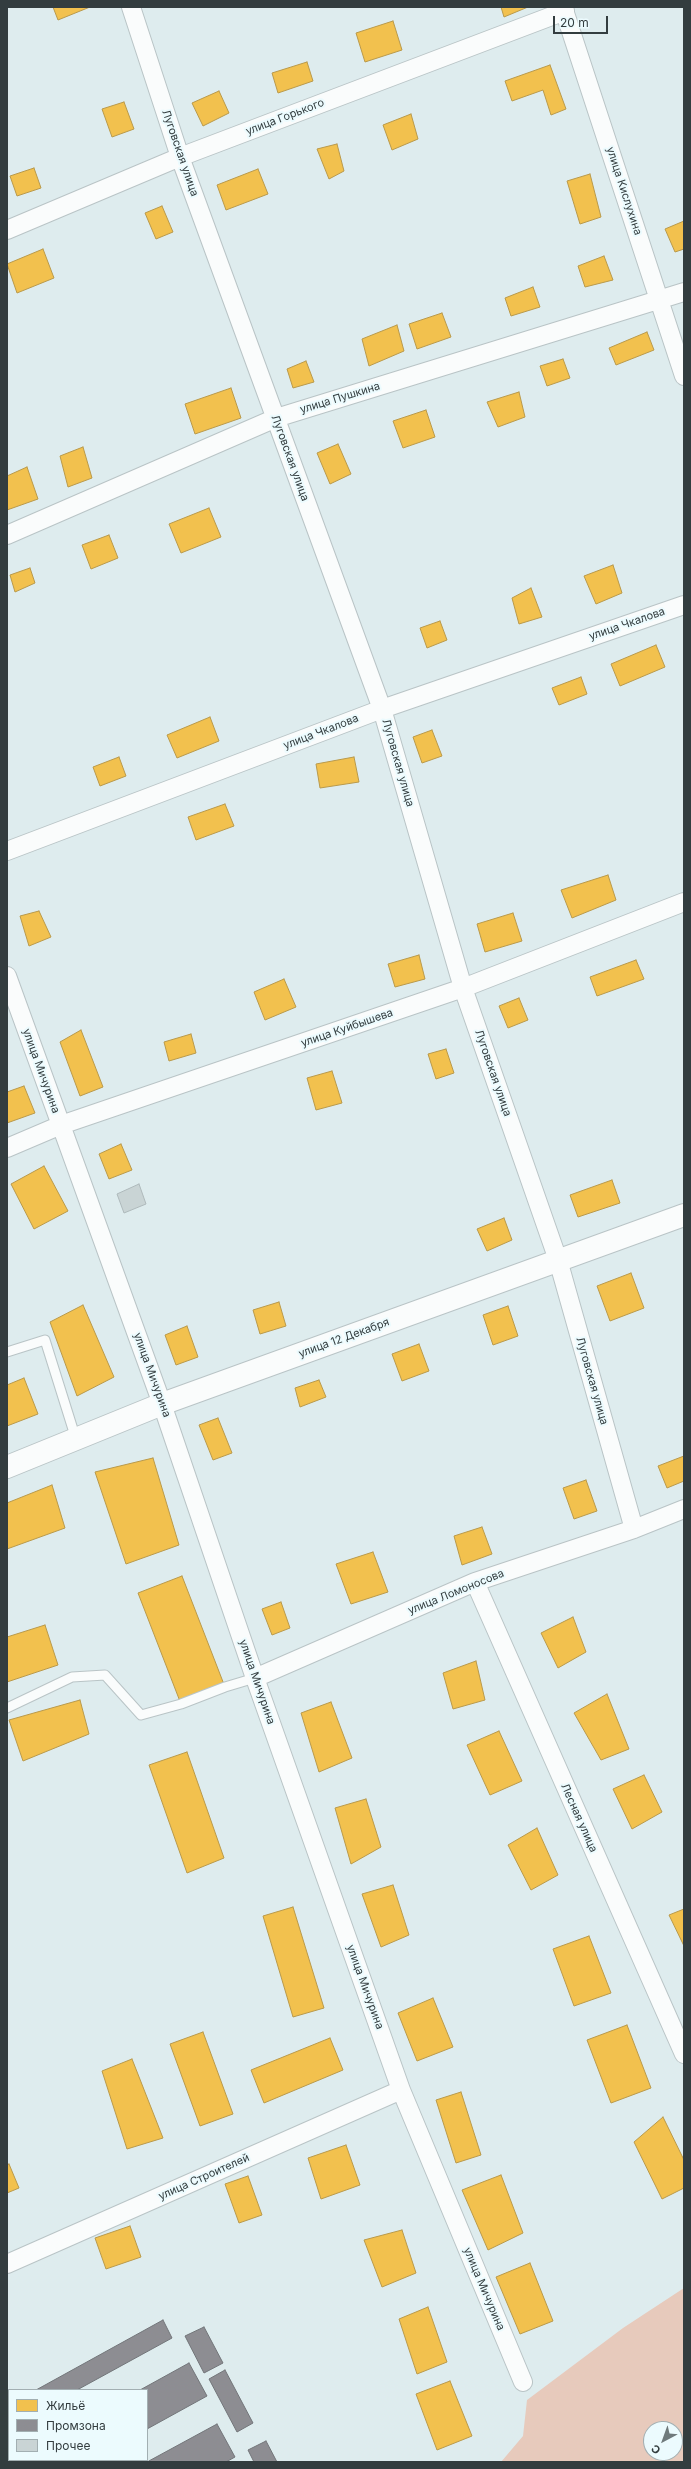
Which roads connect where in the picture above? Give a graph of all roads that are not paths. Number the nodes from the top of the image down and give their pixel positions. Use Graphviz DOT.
graph roads {
  1 [pos="131,7"];
  2 [pos="564,9"];
  3 [pos="180,157"];
  4 [pos="7,230"];
  5 [pos="684,292"];
  6 [pos="659,301"];
  7 [pos="684,376"];
  8 [pos="276,418"];
  9 [pos="7,536"];
  10 [pos="684,605"];
  11 [pos="382,709"];
  12 [pos="7,851"];
  13 [pos="684,902"];
  14 [pos="7,976"];
  15 [pos="464,988"];
  16 [pos="61,1125"];
  17 [pos="7,1148"];
  18 [pos="684,1215"];
  19 [pos="558,1260"];
  20 [pos="7,1352"];
  21 [pos="162,1404"];
  22 [pos="76,1439"];
  23 [pos="7,1467"];
  24 [pos="684,1508"];
  25 [pos="634,1529"];
  26 [pos="474,1582"];
  27 [pos="255,1678"];
  28 [pos="7,1708"];
  29 [pos="684,2054"];
  30 [pos="401,2090"];
  31 [pos="7,2264"];
  32 [pos="523,2382"];
  1 -- 3 [label="street, Луговская улица"];
  2 -- 3 [label="street, улица Горького"];
  2 -- 6 [label="street, улица Кислухина"];
  3 -- 4 [label="street, улица Горького"];
  3 -- 8 [label="street, Луговская улица"];
  5 -- 6 [label="street, улица Пушкина"];
  6 -- 7 [label="street, улица Кислухина"];
  6 -- 8 [label="street, улица Пушкина"];
  8 -- 9 [label="street, улица Пушкина"];
  8 -- 11 [label="street, Луговская улица"];
  10 -- 11 [label="street, улица Чкалова"];
  11 -- 12 [label="street, улица Чкалова"];
  11 -- 15 [label="street, Луговская улица"];
  13 -- 15 [label="street, улица Куйбышева"];
  14 -- 16 [label="street, улица Мичурина"];
  15 -- 16 [label="street, улица Куйбышева"];
  15 -- 19 [label="street, Луговская улица"];
  16 -- 17 [label="street, улица Куйбышева"];
  16 -- 21 [label="street, улица Мичурина"];
  18 -- 19 [label="street, улица 12 Декабря"];
  19 -- 21 [label="street, улица 12 Декабря"];
  19 -- 25 [label="street, Луговская улица"];
  20 -- 22 [label="lane"];
  21 -- 22 [label="street, улица 12 Декабря"];
  21 -- 27 [label="street, улица Мичурина"];
  22 -- 23 [label="street, улица 12 Декабря"];
  24 -- 25 [label="street, улица Ломоносова"];
  25 -- 26 [label="street, улица Ломоносова"];
  26 -- 27 [label="street, улица Ломоносова"];
  26 -- 29 [label="street, Лесная улица"];
  27 -- 28 [label="lane"];
  27 -- 30 [label="street, улица Мичурина"];
  30 -- 31 [label="street, улица Строителей"];
  30 -- 32 [label="street, улица Мичурина"];
}
